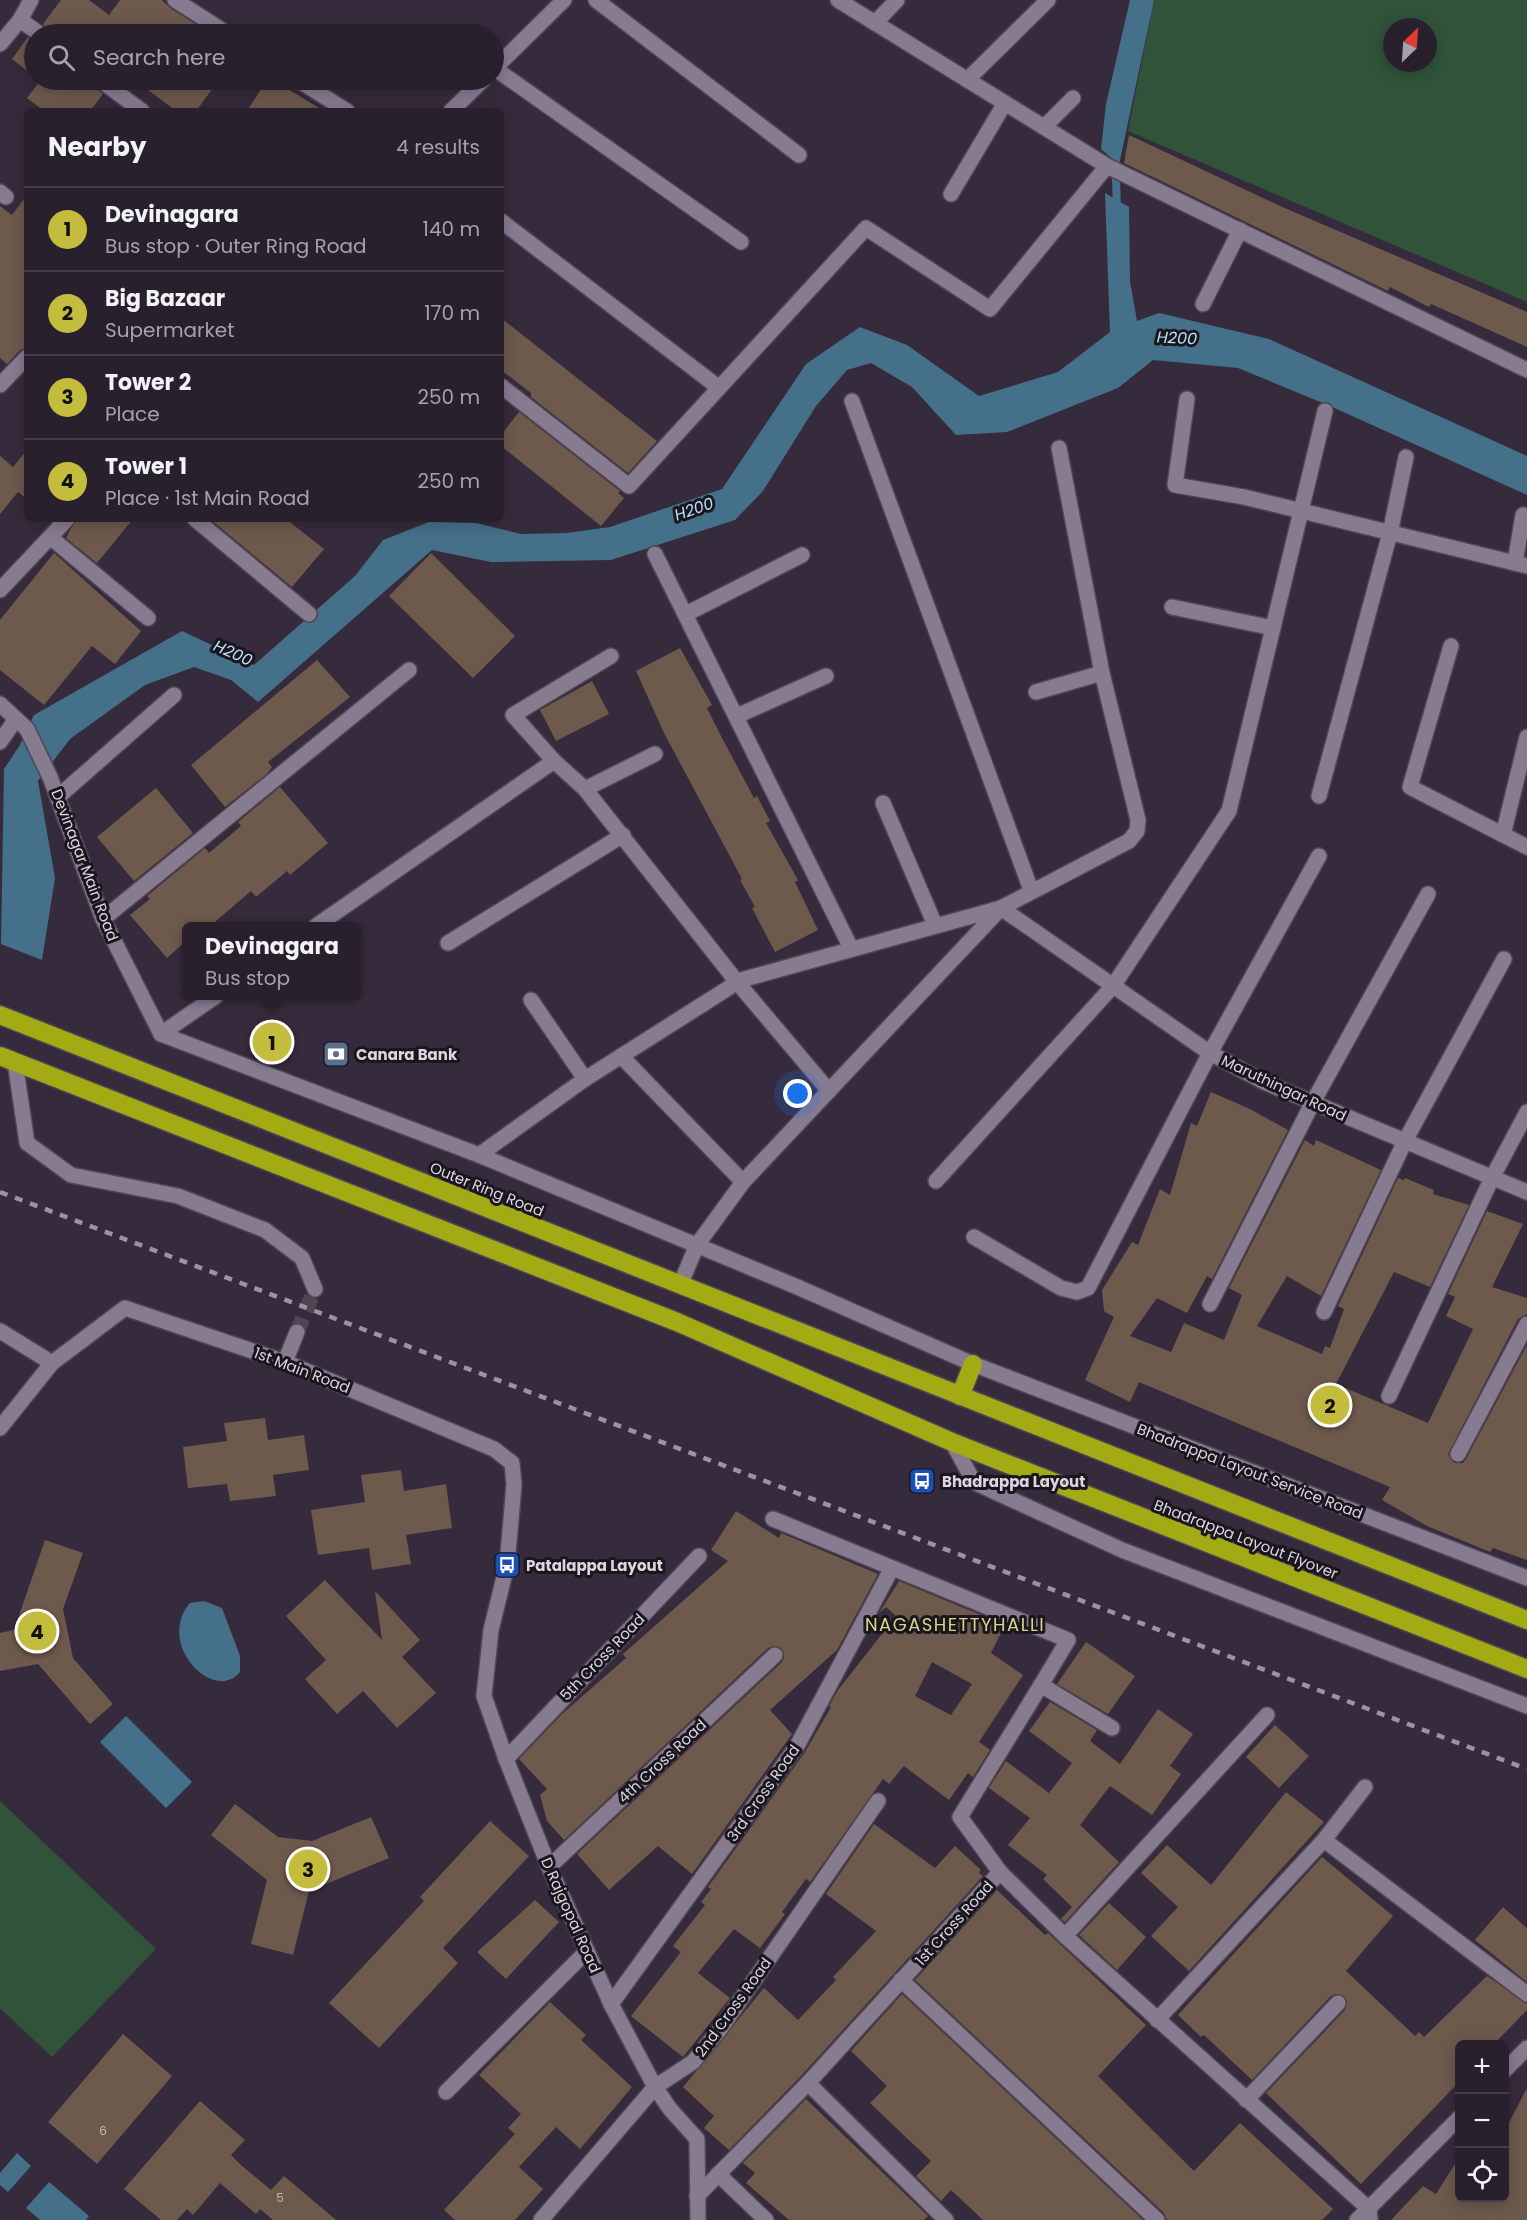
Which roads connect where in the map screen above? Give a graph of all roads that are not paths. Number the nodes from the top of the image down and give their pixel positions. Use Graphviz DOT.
graph roads {
  1 [pos="31,0"];
  2 [pos="175,0"];
  3 [pos="564,0"];
  4 [pos="596,0"];
  5 [pos="838,0"];
  6 [pos="897,0"];
  7 [pos="1048,0"];
  8 [pos="20,20"];
  9 [pos="875,23"];
  10 [pos="26,24"];
  11 [pos="212,24"];
  12 [pos="1,42"];
  13 [pos="504,59"];
  14 [pos="504,76"];
  15 [pos="967,80"];
  16 [pos="114,90"];
  17 [pos="314,90"];
  18 [pos="473,90"];
  19 [pos="1073,98"];
  20 [pos="1005,103"];
  21 [pos="138,108"];
  22 [pos="342,108"];
  23 [pos="454,108"];
  24 [pos="1044,127"];
  25 [pos="799,155"];
  26 [pos="1107,165"];
  27 [pos="951,194"];
  28 [pos="504,223"];
  29 [pos="1240,230"];
  30 [pos="741,242"];
  31 [pos="1203,304"];
  32 [pos="24,360"];
  33 [pos="1527,370"];
  34 [pos="0,385"];
  35 [pos="718,387"];
  36 [pos="504,388"];
  37 [pos="1187,399"];
  38 [pos="852,401"];
  39 [pos="1325,411"];
  40 [pos="1059,448"];
  41 [pos="1406,457"];
  42 [pos="1301,512"];
  43 [pos="1523,515"];
  44 [pos="64,522"];
  45 [pos="199,522"];
  46 [pos="1390,533"];
  47 [pos="50,537"];
  48 [pos="655,554"];
  49 [pos="802,555"];
  50 [pos="1521,565"];
  51 [pos="0,590"];
  52 [pos="1172,607"];
  53 [pos="309,614"];
  54 [pos="686,614"];
  55 [pos="148,618"];
  56 [pos="1273,628"];
  57 [pos="1451,646"];
  58 [pos="611,656"];
  59 [pos="409,670"];
  60 [pos="1102,674"];
  61 [pos="826,676"];
  62 [pos="1036,692"];
  63 [pos="174,695"];
  64 [pos="0,704"];
  65 [pos="736,716"];
  66 [pos="21,724"];
  67 [pos="1527,736"];
  68 [pos="0,742"];
  69 [pos="655,754"];
  70 [pos="554,761"];
  71 [pos="585,789"];
  72 [pos="59,796"];
  73 [pos="1318,796"];
  74 [pos="883,803"];
  75 [pos="622,835"];
  76 [pos="1503,835"];
  77 [pos="1527,847"];
  78 [pos="1319,856"];
  79 [pos="1031,890"];
  80 [pos="1428,894"];
  81 [pos="1001,908"];
  82 [pos="103,918"];
  83 [pos="323,922"];
  84 [pos="935,926"];
  85 [pos="448,943"];
  86 [pos="851,948"];
  87 [pos="1504,959"];
  88 [pos="737,982"];
  89 [pos="1113,986"];
  90 [pos="210,1000"];
  91 [pos="531,1000"];
  92 [pos="0,1015"];
  93 [pos="160,1034"];
  94 [pos="1210,1053"];
  95 [pos="621,1056"];
  96 [pos="7,1059"];
  97 [pos="585,1079"];
  98 [pos="829,1091"];
  99 [pos="1313,1102"];
  100 [pos="1527,1112"];
  101 [pos="1405,1141"];
  102 [pos="479,1155"];
  103 [pos="1492,1178"];
  104 [pos="936,1181"];
  105 [pos="743,1182"];
  106 [pos="1527,1192"];
  107 [pos="974,1237"];
  108 [pos="697,1245"];
  109 [pos="680,1285"];
  110 [pos="315,1289"];
  111 [pos="1210,1304"];
  112 [pos="1324,1312"];
  113 [pos="1527,1324"];
  114 [pos="0,1331"];
  115 [pos="297,1332"];
  116 [pos="285,1362"];
  117 [pos="52,1363"];
  118 [pos="973,1364"];
  119 [pos="960,1396"];
  120 [pos="1389,1396"];
  121 [pos="0,1428"];
  122 [pos="952,1442"];
  123 [pos="1458,1454"];
  124 [pos="773,1519"];
  125 [pos="699,1556"];
  126 [pos="892,1568"];
  127 [pos="1527,1578"];
  128 [pos="500,1593"];
  129 [pos="1527,1620"];
  130 [pos="775,1655"];
  131 [pos="1527,1669"];
  132 [pos="1041,1685"];
  133 [pos="1527,1707"];
  134 [pos="1268,1715"];
  135 [pos="1112,1728"];
  136 [pos="506,1759"];
  137 [pos="1365,1787"];
  138 [pos="878,1801"];
  139 [pos="1324,1840"];
  140 [pos="549,1867"];
  141 [pos="1000,1872"];
  142 [pos="1065,1936"];
  143 [pos="587,1951"];
  144 [pos="901,1980"];
  145 [pos="1527,1994"];
  146 [pos="1338,2003"];
  147 [pos="611,2004"];
  148 [pos="1157,2020"];
  149 [pos="1527,2048"];
  150 [pos="1509,2066"];
  151 [pos="808,2083"];
  152 [pos="655,2087"];
  153 [pos="446,2092"];
  154 [pos="1246,2100"];
  155 [pos="1455,2122"];
  156 [pos="718,2175"];
  157 [pos="697,2196"];
  158 [pos="1369,2214"];
  159 [pos="541,2220"];
  160 [pos="698,2220"];
  161 [pos="766,2220"];
  162 [pos="946,2220"];
  163 [pos="1157,2220"];
  164 [pos="1357,2220"];
  1 -- 8 [label="street"];
  2 -- 11 [label="street"];
  3 -- 13 [label="street"];
  4 -- 25 [label="street"];
  5 -- 9 [label="street"];
  6 -- 9 [label="street"];
  7 -- 15 [label="street"];
  8 -- 10 [label="street"];
  8 -- 12 [label="street"];
  9 -- 15 [label="street"];
  14 -- 30 [label="street"];
  15 -- 20 [label="street"];
  16 -- 21 [label="street"];
  17 -- 22 [label="street"];
  18 -- 23 [label="street"];
  19 -- 24 [label="street"];
  20 -- 24 [label="street"];
  20 -- 27 [label="street"];
  24 -- 26 [label="street"];
  26 -- 29 [label="street"];
  26 -- 35 [label="street"];
  28 -- 35 [label="street"];
  29 -- 31 [label="street"];
  29 -- 33 [label="street"];
  32 -- 34 [label="street"];
  35 -- 36 [label="street"];
  37 -- 42 [label="street"];
  38 -- 79 [label="street"];
  39 -- 42 [label="street"];
  40 -- 60 [label="street"];
  41 -- 46 [label="street"];
  42 -- 46 [label="street"];
  42 -- 56 [label="street"];
  43 -- 50 [label="street"];
  44 -- 47 [label="street"];
  45 -- 53 [label="street"];
  46 -- 50 [label="street"];
  46 -- 73 [label="street"];
  47 -- 51 [label="street"];
  47 -- 55 [label="street"];
  48 -- 54 [label="street"];
  49 -- 54 [label="street"];
  52 -- 56 [label="street"];
  54 -- 65 [label="street"];
  56 -- 89 [label="street"];
  57 -- 76 [label="street"];
  58 -- 70 [label="street"];
  59 -- 82 [label="street"];
  60 -- 62 [label="street"];
  60 -- 79 [label="street"];
  61 -- 65 [label="street"];
  63 -- 72 [label="street"];
  64 -- 66 [label="street, Devinagar Main Road"];
  65 -- 86 [label="street"];
  66 -- 68 [label="street"];
  66 -- 72 [label="street, Devinagar Main Road"];
  67 -- 76 [label="street"];
  69 -- 71 [label="street"];
  70 -- 71 [label="street"];
  70 -- 83 [label="street"];
  71 -- 75 [label="street"];
  72 -- 82 [label="street, Devinagar Main Road"];
  74 -- 84 [label="street"];
  75 -- 85 [label="street"];
  75 -- 88 [label="street"];
  76 -- 77 [label="street"];
  78 -- 94 [label="street"];
  79 -- 81 [label="street"];
  80 -- 99 [label="street"];
  81 -- 84 [label="street"];
  81 -- 89 [label="street, Maruthingar Road"];
  81 -- 98 [label="street"];
  82 -- 93 [label="street, Devinagar Main Road"];
  84 -- 86 [label="street"];
  86 -- 88 [label="street"];
  87 -- 101 [label="street"];
  88 -- 95 [label="street"];
  88 -- 98 [label="street"];
  89 -- 94 [label="street, Maruthingar Road"];
  89 -- 104 [label="street"];
  90 -- 93 [label="street"];
  91 -- 97 [label="street"];
  92 -- 109 [label="highway, Outer Ring Road"];
  93 -- 102 [label="street, Bhadrappa Layout Service Road"];
  94 -- 99 [label="street, Maruthingar Road"];
  94 -- 107 [label="street"];
  95 -- 97 [label="street"];
  95 -- 105 [label="street"];
  96 -- 110 [label="street"];
  96 -- 122 [label="highway"];
  97 -- 102 [label="street"];
  98 -- 105 [label="street"];
  99 -- 101 [label="street, Maruthingar Road"];
  99 -- 111 [label="street"];
  100 -- 103 [label="street"];
  101 -- 103 [label="street, Maruthingar Road"];
  101 -- 112 [label="street"];
  102 -- 108 [label="street, Bhadrappa Layout Service Road"];
  103 -- 106 [label="street, Maruthingar Road"];
  103 -- 120 [label="street"];
  105 -- 108 [label="street"];
  108 -- 109 [label="street"];
  108 -- 118 [label="street, Bhadrappa Layout Service Road"];
  109 -- 119 [label="highway, Outer Ring Road"];
  113 -- 123 [label="street"];
  114 -- 117 [label="street"];
  115 -- 116 [label="street"];
  116 -- 117 [label="street, 1st Main Road"];
  116 -- 128 [label="street, 1st Main Road"];
  117 -- 121 [label="street, 1st Main Road"];
  118 -- 119 [label="highway"];
  118 -- 127 [label="street, Bhadrappa Layout Service Road"];
  119 -- 129 [label="highway, Bhadrappa Layout Flyover"];
  122 -- 131 [label="highway, Bhadrappa Layout Flyover"];
  122 -- 133 [label="street"];
  124 -- 126 [label="street"];
  125 -- 136 [label="street, 5th Cross Road"];
  126 -- 132 [label="street"];
  126 -- 147 [label="street, 3rd Cross Road"];
  128 -- 136 [label="street, D Rajgopal Road"];
  130 -- 140 [label="street, 4th Cross Road"];
  132 -- 135 [label="street"];
  132 -- 141 [label="street, 1st Cross Road"];
  134 -- 142 [label="street"];
  136 -- 140 [label="street, D Rajgopal Road"];
  137 -- 139 [label="street"];
  138 -- 152 [label="street, 2nd Cross Road"];
  139 -- 145 [label="street"];
  139 -- 148 [label="street"];
  140 -- 143 [label="street, D Rajgopal Road"];
  141 -- 142 [label="street"];
  141 -- 144 [label="street, 1st Cross Road"];
  142 -- 148 [label="street"];
  143 -- 147 [label="street, D Rajgopal Road"];
  143 -- 153 [label="street"];
  144 -- 151 [label="street, 1st Cross Road"];
  144 -- 163 [label="street"];
  146 -- 154 [label="street"];
  147 -- 152 [label="street, D Rajgopal Road"];
  148 -- 154 [label="street"];
  149 -- 150 [label="street"];
  151 -- 156 [label="street, 1st Cross Road"];
  151 -- 162 [label="street"];
  152 -- 157 [label="street, D Rajgopal Road"];
  152 -- 159 [label="street, 2nd Cross Road"];
  154 -- 158 [label="street"];
  155 -- 158 [label="street"];
  156 -- 157 [label="street, 1st Cross Road"];
  156 -- 161 [label="street"];
  157 -- 160 [label="street, D Rajgopal Road"];
  158 -- 164 [label="street"];
}
